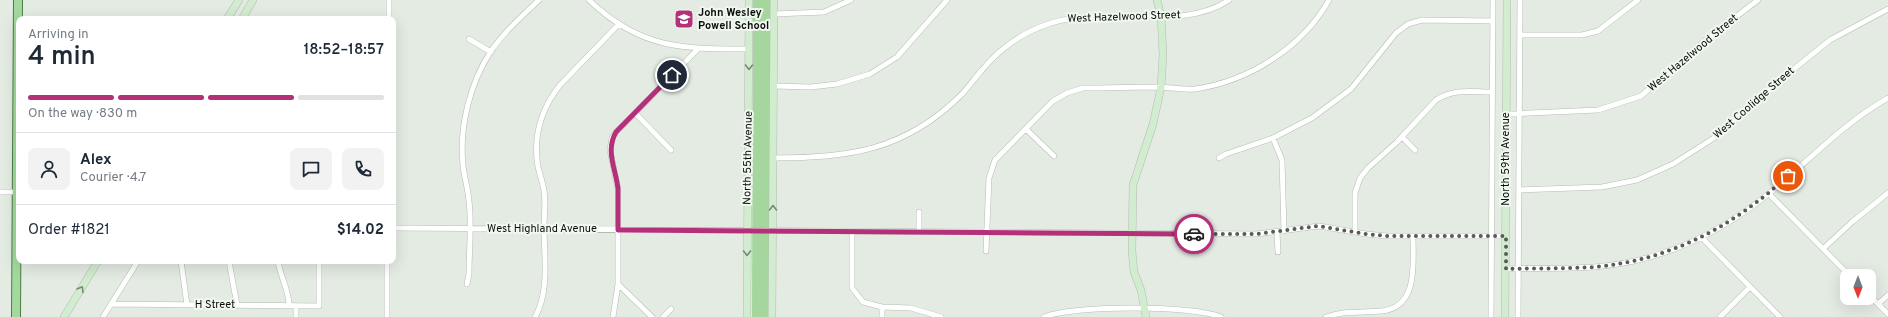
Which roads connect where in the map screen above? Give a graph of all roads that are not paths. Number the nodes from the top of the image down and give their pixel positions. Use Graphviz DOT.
graph roads {
  1 [pos="18,0"];
  2 [pos="239,0"];
  3 [pos="253,0"];
  4 [pos="389,0"];
  5 [pos="539,0"];
  6 [pos="589,0"];
  7 [pos="749,0"];
  8 [pos="774,0"];
  9 [pos="851,0"];
  10 [pos="947,0"];
  11 [pos="1157,0"];
  12 [pos="1229,0"];
  13 [pos="1329,0"];
  14 [pos="1493,0"];
  15 [pos="1507,0"];
  16 [pos="1520,0"];
  17 [pos="1638,0"];
  18 [pos="1758,0"];
  19 [pos="1888,9"];
  20 [pos="774,14"];
  21 [pos="18,16"];
  22 [pos="229,16"];
  23 [pos="244,16"];
  24 [pos="389,16"];
  25 [pos="1161,16"];
  26 [pos="1493,21"];
  27 [pos="619,24"];
  28 [pos="1520,36"];
  29 [pos="469,38"];
  30 [pos="698,49"];
  31 [pos="749,49"];
  32 [pos="491,52"];
  33 [pos="773,86"];
  34 [pos="1161,87"];
  35 [pos="1493,92"];
  36 [pos="1888,98"];
  37 [pos="635,113"];
  38 [pos="1506,114"];
  39 [pos="1519,114"];
  40 [pos="1027,130"];
  41 [pos="1402,137"];
  42 [pos="1273,138"];
  43 [pos="671,150"];
  44 [pos="1415,150"];
  45 [pos="1054,156"];
  46 [pos="773,158"];
  47 [pos="1219,158"];
  48 [pos="1519,190"];
  49 [pos="0,192"];
  50 [pos="16,192"];
  51 [pos="1888,193"];
  52 [pos="1769,194"];
  53 [pos="919,212"];
  54 [pos="396,228"];
  55 [pos="469,229"];
  56 [pos="544,229"];
  57 [pos="618,230"];
  58 [pos="747,230"];
  59 [pos="773,230"];
  60 [pos="852,231"];
  61 [pos="987,231"];
  62 [pos="1284,231"];
  63 [pos="919,232"];
  64 [pos="1132,232"];
  65 [pos="1277,232"];
  66 [pos="1355,232"];
  67 [pos="1413,236"];
  68 [pos="1492,236"];
  69 [pos="1506,236"];
  70 [pos="1702,238"];
  71 [pos="1824,248"];
  72 [pos="986,251"];
  73 [pos="1278,252"];
  74 [pos="17,264"];
  75 [pos="96,264"];
  76 [pos="136,264"];
  77 [pos="181,264"];
  78 [pos="230,264"];
  79 [pos="279,264"];
  80 [pos="319,264"];
  81 [pos="387,264"];
  82 [pos="1519,268"];
  83 [pos="1506,269"];
  84 [pos="1844,269"];
  85 [pos="467,284"];
  86 [pos="618,284"];
  87 [pos="1750,287"];
  88 [pos="1888,295"];
  89 [pos="111,304"];
  90 [pos="1878,304"];
  91 [pos="187,305"];
  92 [pos="237,305"];
  93 [pos="289,306"];
  94 [pos="296,306"];
  95 [pos="882,307"];
  96 [pos="671,309"];
  97 [pos="1145,313"];
  98 [pos="1381,314"];
  99 [pos="1888,314"];
  100 [pos="16,317"];
  101 [pos="64,317"];
  102 [pos="103,317"];
  103 [pos="296,317"];
  104 [pos="387,317"];
  105 [pos="535,317"];
  106 [pos="613,317"];
  107 [pos="652,317"];
  108 [pos="663,317"];
  109 [pos="747,317"];
  110 [pos="772,317"];
  111 [pos="882,317"];
  112 [pos="941,317"];
  113 [pos="1044,317"];
  114 [pos="1221,317"];
  115 [pos="1326,317"];
  116 [pos="1491,317"];
  117 [pos="1505,317"];
  118 [pos="1518,317"];
  119 [pos="1720,317"];
  120 [pos="1780,317"];
  1 -- 21 [label="main road"];
  2 -- 22 [label="street"];
  3 -- 23 [label="street"];
  4 -- 24 [label="street"];
  5 -- 32 [label="street"];
  6 -- 27 [label="street"];
  7 -- 31 [label="street, North 55th Avenue"];
  8 -- 20 [label="street"];
  9 -- 20 [label="street"];
  10 -- 33 [label="street"];
  11 -- 25 [label="street"];
  12 -- 25 [label="street, West Hazelwood Street"];
  13 -- 34 [label="street"];
  14 -- 26 [label="street, North 59th Avenue"];
  15 -- 38 [label="street, North 59th Avenue"];
  16 -- 28 [label="street, North 59th Avenue"];
  17 -- 28 [label="street"];
  18 -- 39 [label="street, West Hazelwood Street"];
  19 -- 48 [label="street, West Coolidge Street"];
  20 -- 33 [label="street"];
  25 -- 34 [label="street"];
  25 -- 46 [label="street, West Hazelwood Street"];
  26 -- 35 [label="street, North 59th Avenue"];
  26 -- 42 [label="street"];
  27 -- 30 [label="street"];
  27 -- 56 [label="street"];
  28 -- 39 [label="street, North 59th Avenue"];
  29 -- 32 [label="street"];
  30 -- 31 [label="street"];
  30 -- 37 [label="street"];
  31 -- 58 [label="street, North 55th Avenue, one-way"];
  32 -- 55 [label="street"];
  33 -- 46 [label="street"];
  34 -- 40 [label="street"];
  34 -- 64 [label="street"];
  35 -- 41 [label="street"];
  35 -- 68 [label="street, North 59th Avenue"];
  36 -- 52 [label="street"];
  37 -- 43 [label="street"];
  37 -- 57 [label="street"];
  38 -- 39 [label="street, West Hazelwood Street"];
  38 -- 69 [label="street, North 59th Avenue"];
  39 -- 48 [label="street, North 59th Avenue"];
  40 -- 45 [label="street"];
  40 -- 61 [label="street"];
  41 -- 44 [label="street"];
  41 -- 66 [label="street"];
  42 -- 47 [label="street"];
  42 -- 62 [label="street"];
  59 -- 46 [label="street, one-way"];
  48 -- 82 [label="street, North 59th Avenue"];
  49 -- 50 [label="street"];
  51 -- 71 [label="street"];
  52 -- 70 [label="street"];
  52 -- 71 [label="street"];
  53 -- 63 [label="street"];
  54 -- 55 [label="street, West Highland Avenue"];
  55 -- 56 [label="street, West Highland Avenue"];
  55 -- 85 [label="street"];
  56 -- 57 [label="street, West Highland Avenue"];
  56 -- 105 [label="street"];
  57 -- 58 [label="street, West Highland Avenue"];
  57 -- 86 [label="street"];
  58 -- 59 [label="street, West Highland Avenue"];
  58 -- 109 [label="street, North 55th Avenue, one-way"];
  59 -- 60 [label="street, West Highland Avenue"];
  59 -- 110 [label="street"];
  60 -- 63 [label="street, West Highland Avenue"];
  60 -- 95 [label="street"];
  61 -- 63 [label="street, West Highland Avenue"];
  61 -- 64 [label="street, West Highland Avenue"];
  61 -- 72 [label="street"];
  62 -- 65 [label="street, West Highland Avenue"];
  62 -- 66 [label="street, West Highland Avenue"];
  64 -- 65 [label="street, West Highland Avenue"];
  64 -- 97 [label="street"];
  65 -- 73 [label="street"];
  66 -- 67 [label="street, West Highland Avenue"];
  67 -- 68 [label="street, West Highland Avenue"];
  67 -- 98 [label="street"];
  68 -- 69 [label="street, West Highland Avenue"];
  68 -- 116 [label="street, North 59th Avenue"];
  69 -- 83 [label="street, North 59th Avenue"];
  70 -- 82 [label="street"];
  70 -- 87 [label="street"];
  71 -- 84 [label="street"];
  74 -- 100 [label="main road"];
  101 -- 75 [label="street, one-way"];
  76 -- 89 [label="street"];
  77 -- 91 [label="street"];
  78 -- 92 [label="street"];
  79 -- 93 [label="street"];
  80 -- 94 [label="street, H Street"];
  81 -- 104 [label="street"];
  82 -- 83 [label="street"];
  82 -- 118 [label="street, North 59th Avenue"];
  83 -- 117 [label="street, North 59th Avenue"];
  86 -- 106 [label="street"];
  86 -- 107 [label="street"];
  87 -- 119 [label="street"];
  87 -- 120 [label="street"];
  88 -- 90 [label="street"];
  89 -- 91 [label="street, H Street"];
  89 -- 102 [label="street"];
  90 -- 99 [label="street"];
  91 -- 92 [label="street, H Street"];
  92 -- 93 [label="street, H Street"];
  93 -- 94 [label="street, H Street"];
  94 -- 103 [label="street"];
  95 -- 111 [label="street"];
  95 -- 112 [label="street"];
  96 -- 108 [label="street"];
  97 -- 113 [label="street"];
  97 -- 114 [label="street"];
  98 -- 115 [label="street"];
}
